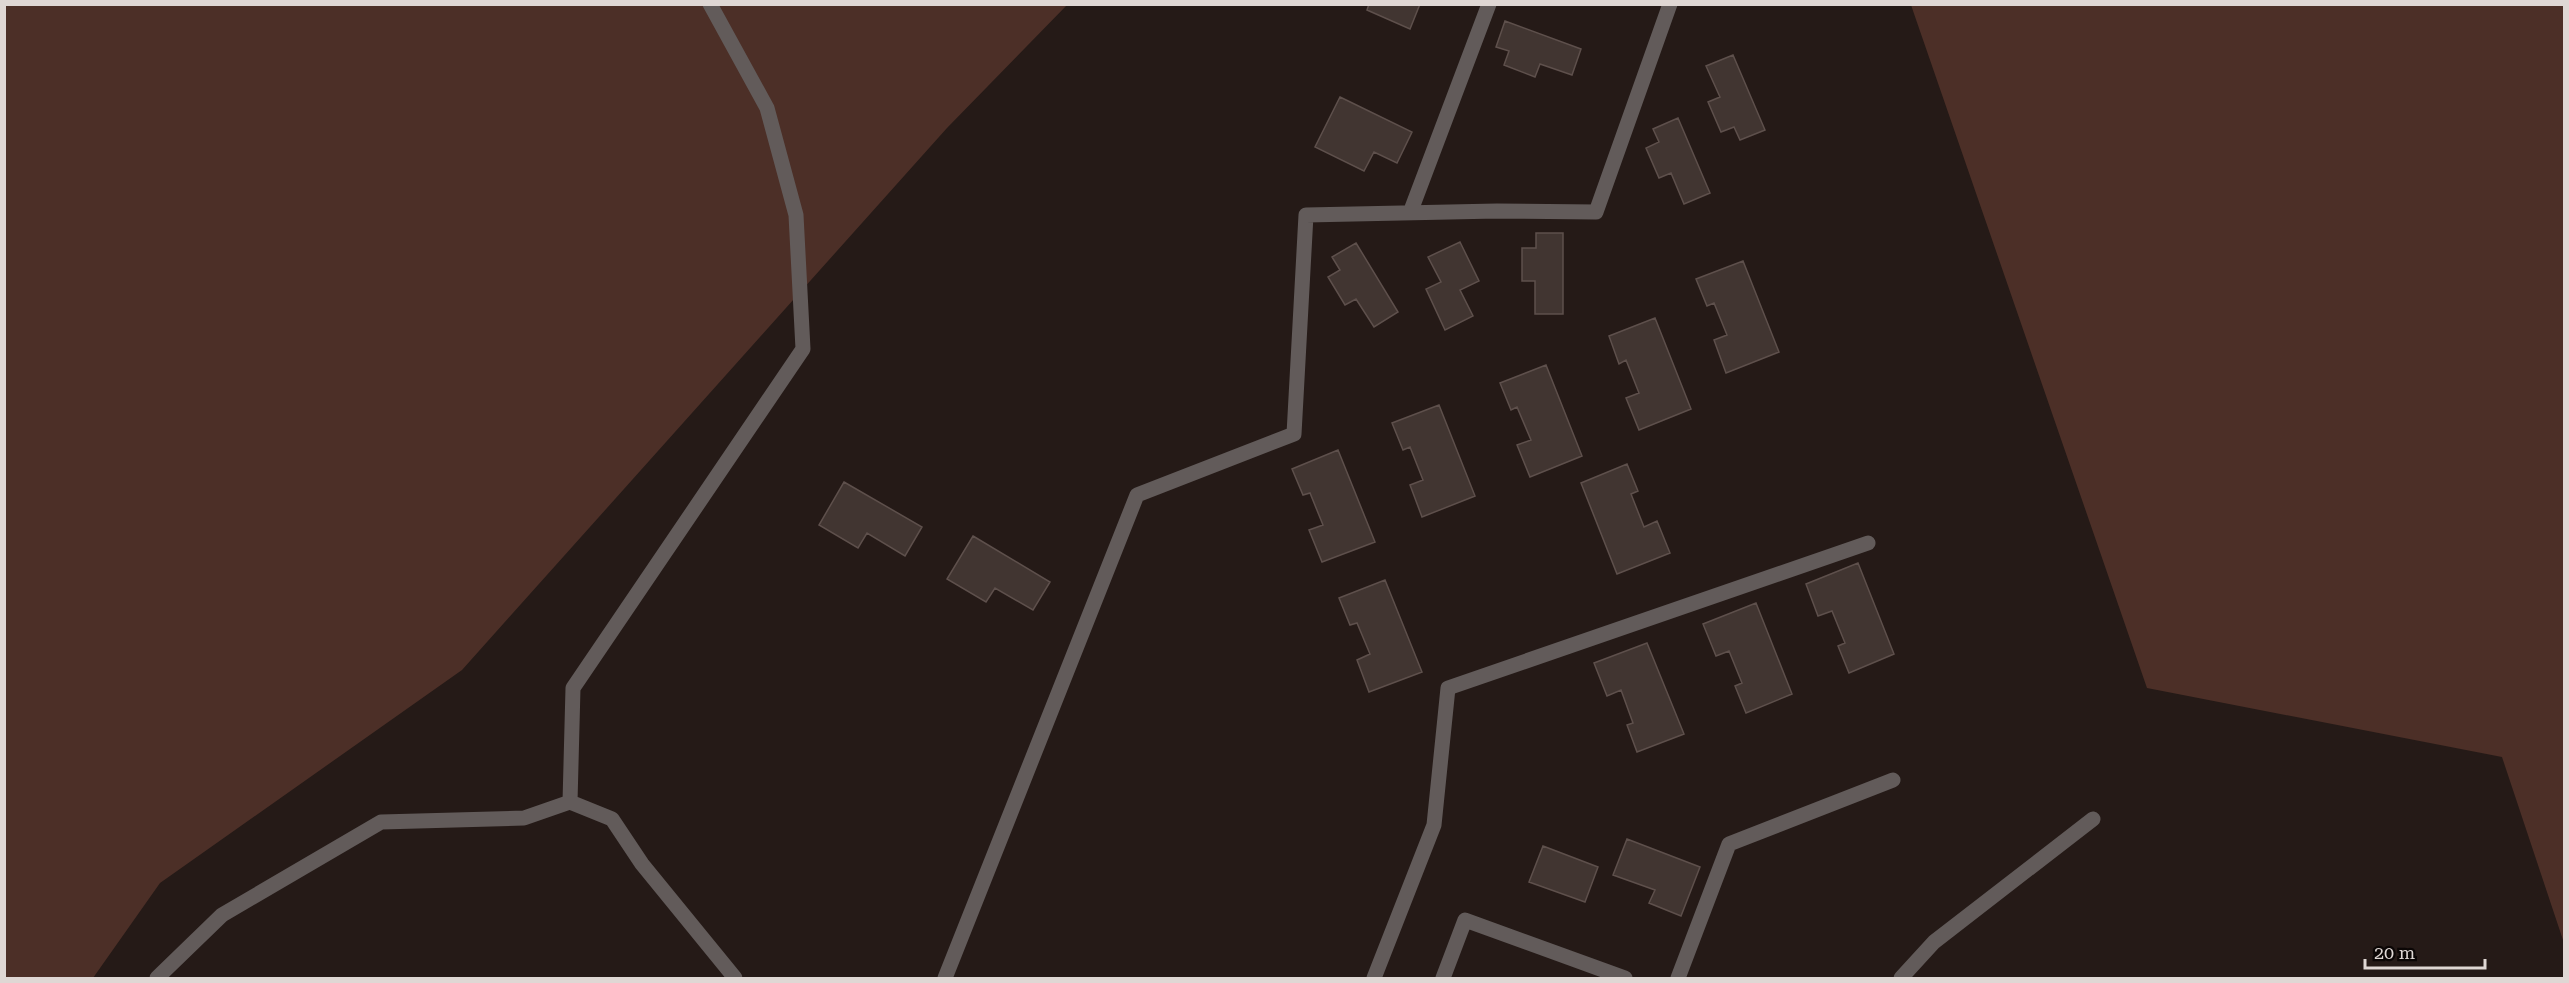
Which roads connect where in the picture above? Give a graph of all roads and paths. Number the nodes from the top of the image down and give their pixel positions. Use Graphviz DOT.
graph roads {
  1 [pos="710,4"];
  2 [pos="1489,4"];
  3 [pos="1670,4"];
  4 [pos="1410,213"];
  5 [pos="1868,543"];
  6 [pos="1893,780"];
  7 [pos="570,802"];
  8 [pos="2093,819"];
  9 [pos="157,978"];
  10 [pos="735,978"];
  11 [pos="945,978"];
  12 [pos="1374,978"];
  13 [pos="1443,978"];
  14 [pos="1624,978"];
  15 [pos="1678,978"];
  16 [pos="1901,978"];
  1 -- 7 [label="street"];
  2 -- 4 [label="street"];
  3 -- 4 [label="street"];
  4 -- 11 [label="street"];
  5 -- 12 [label="street"];
  6 -- 15 [label="street"];
  7 -- 9 [label="street"];
  7 -- 10 [label="street"];
  8 -- 16 [label="street"];
  13 -- 14 [label="street"];
}
